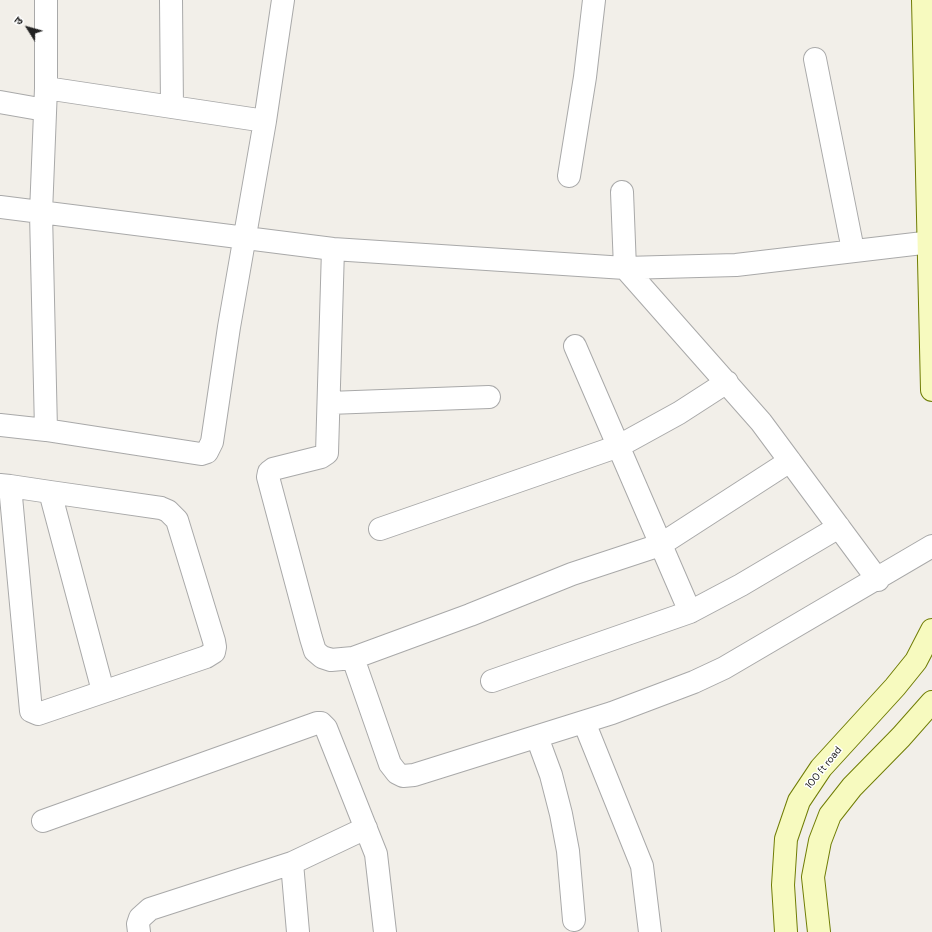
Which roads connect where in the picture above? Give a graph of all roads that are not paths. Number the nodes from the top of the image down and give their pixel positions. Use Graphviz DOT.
graph roads {
  1 [pos="46,0"];
  2 [pos="171,0"];
  3 [pos="283,0"];
  4 [pos="594,0"];
  5 [pos="923,0"];
  6 [pos="815,59"];
  7 [pos="46,88"];
  8 [pos="0,102"];
  9 [pos="172,107"];
  10 [pos="45,110"];
  11 [pos="265,121"];
  12 [pos="569,176"];
  13 [pos="622,192"];
  14 [pos="0,207"];
  15 [pos="41,213"];
  16 [pos="243,238"];
  17 [pos="930,242"];
  18 [pos="333,249"];
  19 [pos="853,250"];
  20 [pos="625,268"];
  21 [pos="575,346"];
  22 [pos="727,382"];
  23 [pos="932,390"];
  24 [pos="489,397"];
  25 [pos="329,403"];
  26 [pos="0,425"];
  27 [pos="46,430"];
  28 [pos="619,446"];
  29 [pos="790,461"];
  30 [pos="5,485"];
  31 [pos="50,492"];
  32 [pos="839,527"];
  33 [pos="380,529"];
  34 [pos="660,545"];
  35 [pos="932,546"];
  36 [pos="878,580"];
  37 [pos="690,612"];
  38 [pos="930,638"];
  39 [pos="353,658"];
  40 [pos="492,681"];
  41 [pos="103,691"];
  42 [pos="932,702"];
  43 [pos="584,722"];
  44 [pos="537,737"];
  45 [pos="43,821"];
  46 [pos="366,828"];
  47 [pos="292,863"];
  48 [pos="574,920"];
  49 [pos="139,932"];
  50 [pos="298,932"];
  51 [pos="384,932"];
  52 [pos="650,932"];
  53 [pos="786,932"];
  54 [pos="819,932"];
  1 -- 7 [label="street"];
  2 -- 9 [label="street"];
  3 -- 11 [label="street"];
  4 -- 12 [label="street"];
  5 -- 17 [label="main road"];
  6 -- 19 [label="street"];
  7 -- 9 [label="street"];
  7 -- 10 [label="street"];
  8 -- 10 [label="street"];
  9 -- 11 [label="street"];
  10 -- 15 [label="street"];
  11 -- 16 [label="street"];
  13 -- 20 [label="street"];
  14 -- 15 [label="street"];
  15 -- 16 [label="street"];
  15 -- 27 [label="street"];
  16 -- 18 [label="street"];
  16 -- 27 [label="street"];
  17 -- 19 [label="street"];
  17 -- 23 [label="main road"];
  18 -- 20 [label="street"];
  18 -- 25 [label="street"];
  19 -- 20 [label="street"];
  20 -- 22 [label="street"];
  21 -- 28 [label="street"];
  22 -- 28 [label="street"];
  22 -- 29 [label="street"];
  24 -- 25 [label="street"];
  25 -- 39 [label="street"];
  26 -- 27 [label="street"];
  28 -- 33 [label="street"];
  28 -- 34 [label="street"];
  29 -- 32 [label="street"];
  29 -- 34 [label="street"];
  30 -- 31 [label="street"];
  30 -- 41 [label="street"];
  31 -- 41 [label="street"];
  31 -- 41 [label="street"];
  32 -- 36 [label="street"];
  32 -- 37 [label="street"];
  34 -- 37 [label="street"];
  34 -- 39 [label="street"];
  35 -- 36 [label="street"];
  36 -- 43 [label="street"];
  37 -- 40 [label="street"];
  38 -- 53 [label="main road, 100 ft road"];
  39 -- 44 [label="street"];
  42 -- 54 [label="main road"];
  43 -- 44 [label="street"];
  43 -- 52 [label="street"];
  44 -- 48 [label="street"];
  45 -- 46 [label="street"];
  46 -- 47 [label="street"];
  46 -- 51 [label="street"];
  47 -- 49 [label="street"];
  47 -- 50 [label="street"];
}
